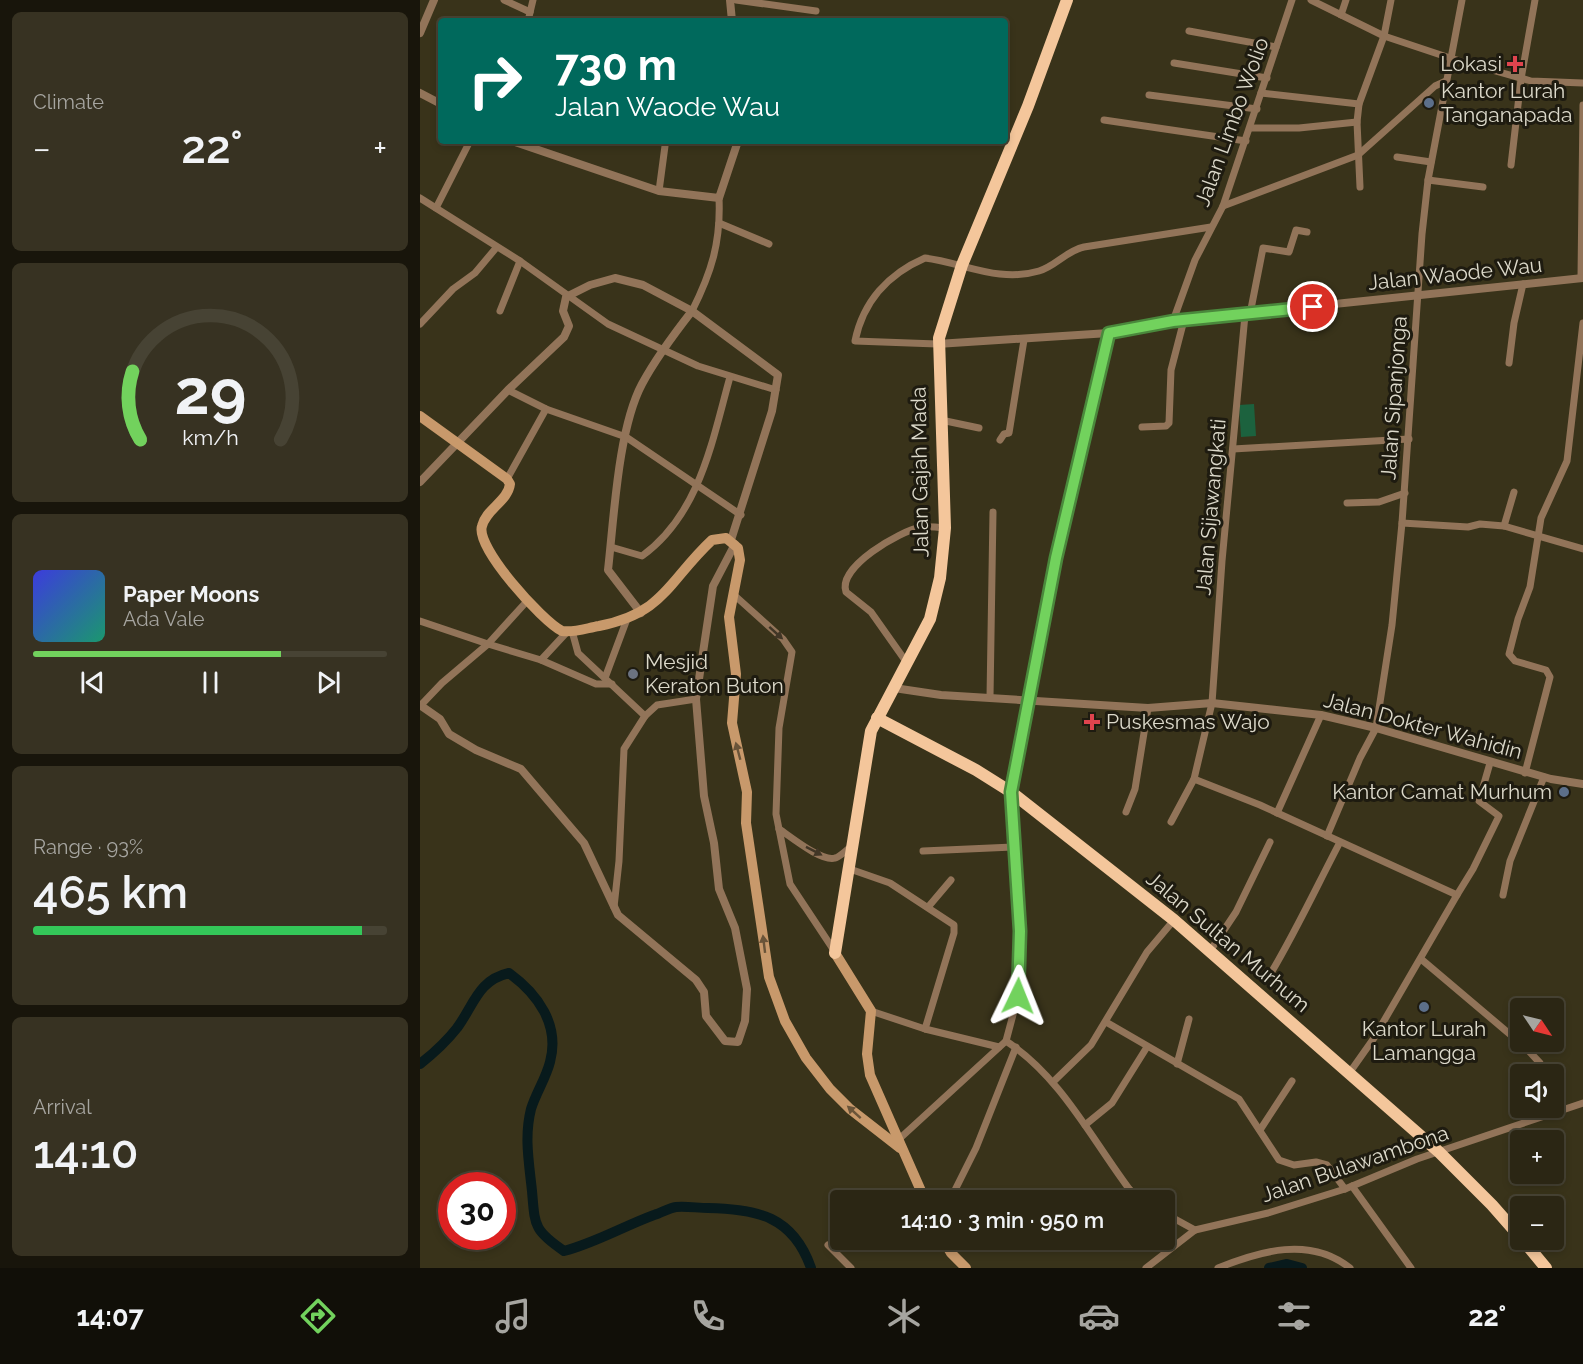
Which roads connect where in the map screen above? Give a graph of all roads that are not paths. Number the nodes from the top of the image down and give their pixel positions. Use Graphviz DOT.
graph roads {
  1 [pos="434,0"];
  2 [pos="504,0"];
  3 [pos="533,0"];
  4 [pos="730,0"];
  5 [pos="736,0"];
  6 [pos="1067,0"];
  7 [pos="1292,0"];
  8 [pos="1311,0"];
  9 [pos="1346,0"];
  10 [pos="1391,0"];
  11 [pos="1462,0"];
  12 [pos="1535,0"];
  13 [pos="816,11"];
  14 [pos="530,12"];
  15 [pos="1341,15"];
  16 [pos="529,18"];
  17 [pos="732,18"];
  18 [pos="1190,31"];
  19 [pos="420,33"];
  20 [pos="1384,36"];
  21 [pos="1276,47"];
  22 [pos="1450,58"];
  23 [pos="1174,63"];
  24 [pos="1267,78"];
  25 [pos="1521,79"];
  26 [pos="1446,81"];
  27 [pos="1583,83"];
  28 [pos="420,93"];
  29 [pos="1261,93"];
  30 [pos="1149,95"];
  31 [pos="438,102"];
  32 [pos="1359,104"];
  33 [pos="1583,105"];
  34 [pos="1257,109"];
  35 [pos="1104,120"];
  36 [pos="1357,122"];
  37 [pos="1250,128"];
  38 [pos="1246,141"];
  39 [pos="468,144"];
  40 [pos="521,144"];
  41 [pos="737,144"];
  42 [pos="665,146"];
  43 [pos="1358,155"];
  44 [pos="1397,157"];
  45 [pos="1431,162"];
  46 [pos="1511,165"];
  47 [pos="1428,180"];
  48 [pos="1360,187"];
  49 [pos="1483,187"];
  50 [pos="659,191"];
  51 [pos="420,198"];
  52 [pos="719,198"];
  53 [pos="1223,206"];
  54 [pos="436,208"];
  55 [pos="719,223"];
  56 [pos="1211,227"];
  57 [pos="1307,232"];
  58 [pos="769,244"];
  59 [pos="496,248"];
  60 [pos="520,261"];
  61 [pos="962,266"];
  62 [pos="1582,278"];
  63 [pos="1523,284"];
  64 [pos="568,295"];
  65 [pos="1417,296"];
  66 [pos="500,311"];
  67 [pos="692,311"];
  68 [pos="1248,314"];
  69 [pos="1184,320"];
  70 [pos="1173,321"];
  71 [pos="1583,323"];
  72 [pos="420,324"];
  73 [pos="1109,333"];
  74 [pos="1023,340"];
  75 [pos="938,344"];
  76 [pos="664,349"];
  77 [pos="1509,363"];
  78 [pos="730,377"];
  79 [pos="508,390"];
  80 [pos="776,390"];
  81 [pos="546,409"];
  82 [pos="420,416"];
  83 [pos="940,420"];
  84 [pos="1142,427"];
  85 [pos="980,428"];
  86 [pos="626,437"];
  87 [pos="1409,439"];
  88 [pos="1000,440"];
  89 [pos="457,443"];
  90 [pos="1233,449"];
  91 [pos="507,478"];
  92 [pos="420,482"];
  93 [pos="698,487"];
  94 [pos="1514,492"];
  95 [pos="1405,493"];
  96 [pos="1347,503"];
  97 [pos="993,512"];
  98 [pos="741,515"];
  99 [pos="1402,523"];
  100 [pos="1504,526"];
  101 [pos="945,528"];
  102 [pos="1537,535"];
  103 [pos="733,542"];
  104 [pos="611,548"];
  105 [pos="1583,549"];
  106 [pos="733,594"];
  107 [pos="528,600"];
  108 [pos="641,613"];
  109 [pos="627,619"];
  110 [pos="420,621"];
  111 [pos="570,632"];
  112 [pos="488,644"];
  113 [pos="541,660"];
  114 [pos="907,663"];
  115 [pos="605,678"];
  116 [pos="612,684"];
  117 [pos="894,688"];
  118 [pos="990,697"];
  119 [pos="696,699"];
  120 [pos="1028,699"];
  121 [pos="1212,703"];
  122 [pos="421,705"];
  123 [pos="1148,708"];
  124 [pos="1321,715"];
  125 [pos="645,716"];
  126 [pos="877,718"];
  127 [pos="1376,728"];
  128 [pos="1490,763"];
  129 [pos="1525,773"];
  130 [pos="1544,777"];
  131 [pos="1194,779"];
  132 [pos="1583,784"];
  133 [pos="1011,792"];
  134 [pos="1126,812"];
  135 [pos="1277,813"];
  136 [pos="1171,822"];
  137 [pos="779,829"];
  138 [pos="1327,836"];
  139 [pos="1270,842"];
  140 [pos="1340,842"];
  141 [pos="851,847"];
  142 [pos="1013,848"];
  143 [pos="924,851"];
  144 [pos="847,868"];
  145 [pos="951,880"];
  146 [pos="1457,895"];
  147 [pos="1503,896"];
  148 [pos="929,906"];
  149 [pos="614,907"];
  150 [pos="1174,920"];
  151 [pos="1210,951"];
  152 [pos="835,952"];
  153 [pos="1421,959"];
  154 [pos="1271,973"];
  155 [pos="871,1011"];
  156 [pos="1189,1019"];
  157 [pos="1106,1022"];
  158 [pos="925,1029"];
  159 [pos="1006,1041"];
  160 [pos="999,1047"];
  161 [pos="1016,1047"];
  162 [pos="1148,1047"];
  163 [pos="1177,1064"];
  164 [pos="1540,1064"];
  165 [pos="1350,1072"];
  166 [pos="1292,1081"];
  167 [pos="1053,1082"];
  168 [pos="1583,1103"];
  169 [pos="1564,1110"];
  170 [pos="1540,1118"];
  171 [pos="1085,1125"];
  172 [pos="1260,1130"];
  173 [pos="898,1144"];
  174 [pos="1439,1152"];
  175 [pos="1349,1188"];
  176 [pos="920,1190"];
  177 [pos="954,1190"];
  178 [pos="1130,1190"];
  179 [pos="1175,1219"];
  180 [pos="1510,1226"];
  181 [pos="1195,1230"];
  182 [pos="828,1245"];
  183 [pos="950,1250"];
  184 [pos="1530,1250"];
  185 [pos="851,1268"];
  186 [pos="966,1268"];
  187 [pos="1146,1268"];
  188 [pos="1218,1268"];
  189 [pos="1350,1268"];
  190 [pos="1411,1268"];
  191 [pos="1546,1268"];
  1 -- 19 [label="street"];
  2 -- 14 [label="street"];
  3 -- 14 [label="street"];
  4 -- 17 [label="street"];
  5 -- 13 [label="street"];
  6 -- 61 [label="highway, Jalan Gajah Mada"];
  7 -- 21 [label="street, Jalan Limbo Wolio"];
  8 -- 15 [label="street"];
  9 -- 15 [label="street"];
  10 -- 20 [label="street"];
  11 -- 22 [label="street, Jalan Sipanjonga"];
  12 -- 25 [label="street"];
  14 -- 16 [label="street"];
  15 -- 20 [label="street"];
  18 -- 21 [label="street"];
  20 -- 22 [label="street"];
  20 -- 32 [label="street"];
  21 -- 24 [label="street, Jalan Limbo Wolio"];
  22 -- 25 [label="street"];
  22 -- 26 [label="street, Jalan Sipanjonga"];
  23 -- 24 [label="street"];
  24 -- 29 [label="street, Jalan Limbo Wolio"];
  25 -- 27 [label="street"];
  25 -- 46 [label="street"];
  26 -- 43 [label="street"];
  26 -- 45 [label="street, Jalan Sipanjonga"];
  28 -- 31 [label="street"];
  29 -- 32 [label="street"];
  29 -- 34 [label="street, Jalan Limbo Wolio"];
  30 -- 34 [label="street"];
  32 -- 36 [label="street"];
  33 -- 62 [label="street"];
  34 -- 37 [label="street, Jalan Limbo Wolio"];
  35 -- 38 [label="street"];
  36 -- 37 [label="street"];
  36 -- 43 [label="street"];
  37 -- 38 [label="street, Jalan Limbo Wolio"];
  38 -- 53 [label="street, Jalan Limbo Wolio"];
  39 -- 54 [label="street"];
  40 -- 50 [label="street"];
  41 -- 52 [label="street"];
  42 -- 50 [label="street"];
  43 -- 48 [label="street"];
  43 -- 53 [label="street"];
  44 -- 45 [label="street"];
  45 -- 47 [label="street, Jalan Sipanjonga"];
  47 -- 49 [label="street"];
  47 -- 65 [label="street, Jalan Sipanjonga"];
  50 -- 52 [label="street"];
  51 -- 54 [label="street"];
  52 -- 55 [label="street"];
  53 -- 56 [label="street, Jalan Limbo Wolio"];
  54 -- 59 [label="street"];
  55 -- 58 [label="street"];
  55 -- 67 [label="street"];
  56 -- 61 [label="street"];
  56 -- 70 [label="street, Jalan Limbo Wolio"];
  57 -- 68 [label="street, Jalan Sijawangkati"];
  59 -- 60 [label="street"];
  59 -- 72 [label="street"];
  60 -- 64 [label="street"];
  60 -- 66 [label="street"];
  61 -- 75 [label="highway, Jalan Gajah Mada"];
  61 -- 75 [label="street"];
  62 -- 63 [label="street, Jalan Waode Wau"];
  63 -- 65 [label="street, Jalan Waode Wau"];
  63 -- 77 [label="street"];
  64 -- 67 [label="street"];
  64 -- 76 [label="street"];
  64 -- 79 [label="street"];
  65 -- 68 [label="street, Jalan Waode Wau"];
  65 -- 87 [label="street, Jalan Sipanjonga"];
  67 -- 76 [label="street"];
  67 -- 80 [label="street"];
  68 -- 69 [label="street, Jalan Waode Wau"];
  68 -- 90 [label="street, Jalan Sijawangkati"];
  69 -- 70 [label="street, Jalan Waode Wau"];
  69 -- 84 [label="street"];
  70 -- 73 [label="street, Jalan Waode Wau"];
  71 -- 102 [label="street"];
  73 -- 74 [label="street, Jalan Waode Wau"];
  73 -- 120 [label="street"];
  74 -- 75 [label="street, Jalan Waode Wau"];
  74 -- 88 [label="street"];
  75 -- 83 [label="highway, Jalan Gajah Mada"];
  76 -- 78 [label="street"];
  76 -- 86 [label="street"];
  78 -- 80 [label="street"];
  78 -- 93 [label="street"];
  79 -- 81 [label="street"];
  79 -- 89 [label="street"];
  80 -- 98 [label="street"];
  81 -- 86 [label="street"];
  81 -- 91 [label="street"];
  82 -- 89 [label="main road"];
  83 -- 85 [label="street"];
  83 -- 101 [label="highway, Jalan Gajah Mada"];
  86 -- 93 [label="street"];
  86 -- 104 [label="street"];
  87 -- 90 [label="street"];
  87 -- 95 [label="street, Jalan Sipanjonga"];
  89 -- 91 [label="main road"];
  89 -- 92 [label="street"];
  90 -- 121 [label="street, Jalan Sijawangkati"];
  91 -- 107 [label="main road"];
  93 -- 98 [label="street"];
  93 -- 104 [label="street"];
  94 -- 100 [label="street"];
  95 -- 96 [label="street"];
  95 -- 99 [label="street, Jalan Sipanjonga"];
  97 -- 118 [label="street"];
  98 -- 103 [label="street"];
  99 -- 100 [label="street"];
  99 -- 127 [label="street, Jalan Sipanjonga"];
  100 -- 102 [label="street"];
  101 -- 114 [label="highway, Jalan Gajah Mada"];
  101 -- 114 [label="street"];
  102 -- 105 [label="street"];
  102 -- 129 [label="street"];
  103 -- 106 [label="main road"];
  103 -- 108 [label="main road"];
  103 -- 119 [label="street"];
  104 -- 108 [label="street"];
  106 -- 137 [label="street, one-way"];
  173 -- 106 [label="main road, one-way"];
  107 -- 111 [label="main road"];
  107 -- 112 [label="street"];
  108 -- 109 [label="main road"];
  109 -- 111 [label="main road"];
  109 -- 115 [label="street"];
  110 -- 112 [label="street"];
  111 -- 113 [label="street"];
  111 -- 115 [label="street"];
  112 -- 113 [label="street"];
  112 -- 122 [label="street"];
  113 -- 116 [label="street"];
  114 -- 117 [label="highway, Jalan Gajah Mada"];
  115 -- 116 [label="street"];
  116 -- 125 [label="street"];
  117 -- 118 [label="street, Jalan Dokter Wahidin"];
  117 -- 126 [label="highway, Jalan Gajah Mada"];
  118 -- 120 [label="street, Jalan Dokter Wahidin"];
  119 -- 125 [label="street"];
  119 -- 149 [label="street"];
  120 -- 123 [label="street, Jalan Dokter Wahidin"];
  120 -- 133 [label="street"];
  121 -- 123 [label="street, Jalan Dokter Wahidin"];
  121 -- 124 [label="street, Jalan Dokter Wahidin"];
  121 -- 131 [label="street, Jalan Sijawangkati"];
  122 -- 149 [label="street"];
  123 -- 134 [label="street"];
  124 -- 127 [label="street, Jalan Dokter Wahidin"];
  124 -- 135 [label="street"];
  125 -- 149 [label="street"];
  126 -- 133 [label="highway, Jalan Sultan Murhum"];
  126 -- 141 [label="highway, Jalan Gajah Mada"];
  127 -- 128 [label="street, Jalan Dokter Wahidin"];
  127 -- 138 [label="street, Jalan Sipanjonga"];
  128 -- 129 [label="street, Jalan Dokter Wahidin"];
  128 -- 146 [label="street"];
  129 -- 130 [label="street, Jalan Dokter Wahidin"];
  130 -- 132 [label="street, Jalan Dokter Wahidin"];
  130 -- 147 [label="street"];
  131 -- 135 [label="street"];
  131 -- 136 [label="street, Jalan Sijawangkati"];
  133 -- 142 [label="street"];
  133 -- 150 [label="highway, Jalan Sultan Murhum"];
  135 -- 138 [label="street"];
  137 -- 141 [label="street, one-way"];
  137 -- 152 [label="street"];
  138 -- 140 [label="street"];
  139 -- 151 [label="street"];
  140 -- 146 [label="street"];
  140 -- 154 [label="street"];
  141 -- 144 [label="highway, Jalan Gajah Mada"];
  142 -- 143 [label="street"];
  142 -- 159 [label="street"];
  144 -- 148 [label="street"];
  144 -- 152 [label="highway, Jalan Gajah Mada"];
  145 -- 148 [label="street"];
  146 -- 153 [label="street"];
  148 -- 158 [label="street"];
  150 -- 151 [label="highway, Jalan Sultan Murhum"];
  150 -- 157 [label="street"];
  151 -- 165 [label="highway, Jalan Sultan Murhum"];
  152 -- 155 [label="main road"];
  153 -- 164 [label="street"];
  153 -- 165 [label="street"];
  155 -- 158 [label="street"];
  155 -- 173 [label="main road"];
  156 -- 163 [label="street"];
  157 -- 162 [label="street"];
  157 -- 167 [label="street"];
  158 -- 160 [label="street"];
  159 -- 160 [label="street"];
  159 -- 161 [label="street"];
  160 -- 173 [label="street"];
  161 -- 167 [label="street"];
  161 -- 177 [label="street"];
  162 -- 163 [label="street"];
  162 -- 171 [label="street"];
  163 -- 172 [label="street"];
  165 -- 174 [label="highway, Jalan Sultan Murhum"];
  166 -- 172 [label="street"];
  167 -- 171 [label="street"];
  168 -- 169 [label="street, Jalan Bulawambona"];
  170 -- 174 [label="street, Jalan Bulawambona"];
  171 -- 178 [label="street"];
  172 -- 175 [label="street"];
  173 -- 176 [label="main road"];
  174 -- 175 [label="street, Jalan Bulawambona"];
  174 -- 180 [label="highway, Jalan Sultan Murhum"];
  175 -- 181 [label="street, Jalan Bulawambona"];
  175 -- 190 [label="street"];
  179 -- 181 [label="street"];
  181 -- 187 [label="street, Jalan Bulawambona"];
  182 -- 185 [label="street"];
  183 -- 186 [label="main road"];
  184 -- 191 [label="highway, Jalan Sultan Murhum"];
  188 -- 189 [label="street"];
}
